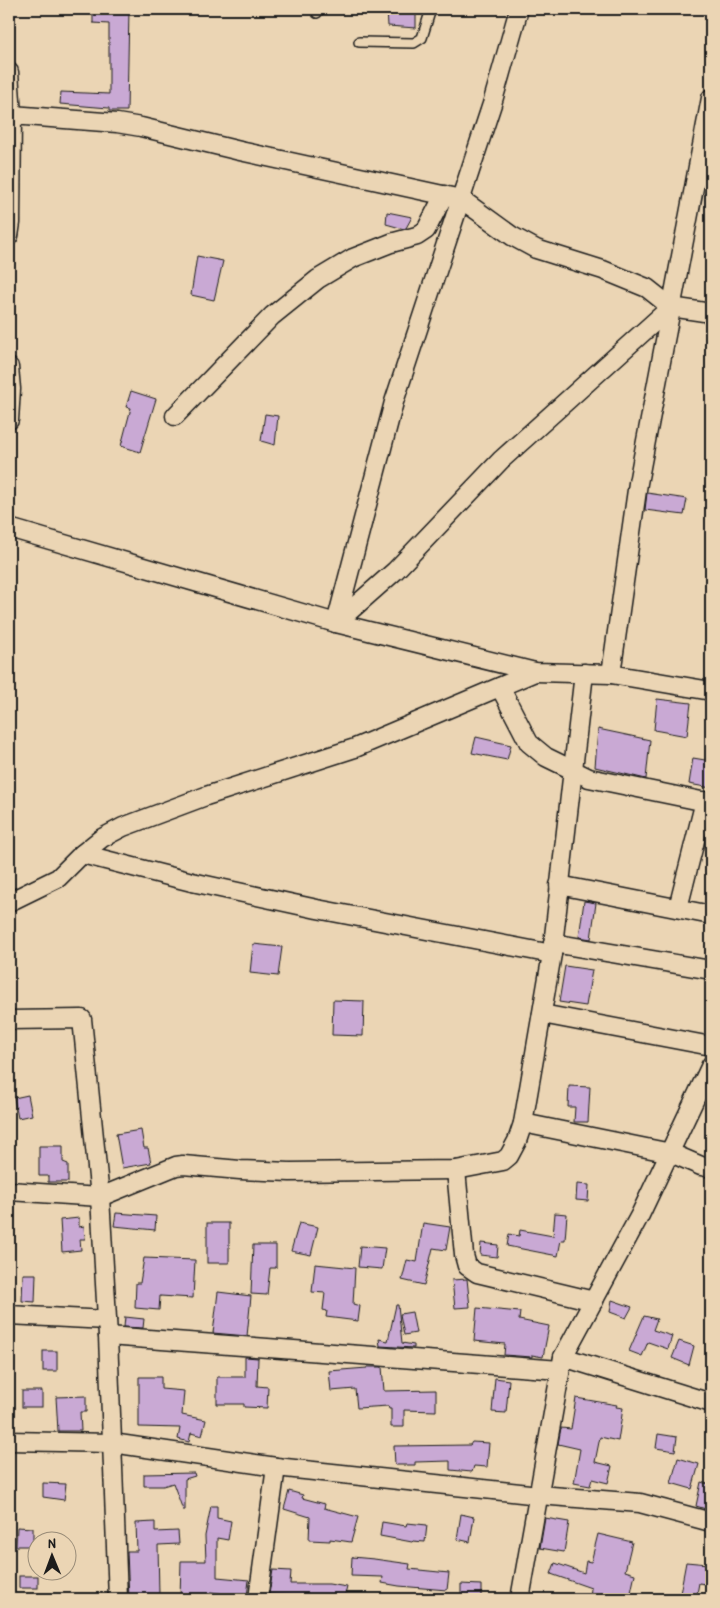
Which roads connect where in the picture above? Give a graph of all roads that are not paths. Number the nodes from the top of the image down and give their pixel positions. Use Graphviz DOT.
graph roads {
  1 [pos="431,9"];
  2 [pos="519,9"];
  3 [pos="359,42"];
  4 [pos="9,72"];
  5 [pos="711,98"];
  6 [pos="12,115"];
  7 [pos="444,195"];
  8 [pos="461,199"];
  9 [pos="9,236"];
  10 [pos="672,307"];
  11 [pos="711,313"];
  12 [pos="9,366"];
  13 [pos="175,416"];
  14 [pos="9,420"];
  15 [pos="9,528"];
  16 [pos="336,623"];
  17 [pos="535,672"];
  18 [pos="584,673"];
  19 [pos="612,674"];
  20 [pos="500,687"];
  21 [pos="711,691"];
  22 [pos="572,770"];
  23 [pos="708,802"];
  24 [pos="82,854"];
  25 [pos="560,885"];
  26 [pos="9,902"];
  27 [pos="678,908"];
  28 [pos="711,915"];
  29 [pos="552,949"];
  30 [pos="711,970"];
  31 [pos="542,1014"];
  32 [pos="9,1020"];
  33 [pos="711,1046"];
  34 [pos="711,1065"];
  35 [pos="523,1123"];
  36 [pos="671,1153"];
  37 [pos="711,1168"];
  38 [pos="456,1170"];
  39 [pos="9,1191"];
  40 [pos="100,1197"];
  41 [pos="594,1301"];
  42 [pos="9,1315"];
  43 [pos="108,1328"];
  44 [pos="561,1364"];
  45 [pos="711,1403"];
  46 [pos="9,1441"];
  47 [pos="112,1443"];
  48 [pos="276,1467"];
  49 [pos="539,1495"];
  50 [pos="711,1522"];
  51 [pos="118,1599"];
  52 [pos="258,1599"];
  53 [pos="520,1599"];
  1 -- 3 [label="lane"];
  2 -- 8 [label="street"];
  4 -- 6 [label="street"];
  5 -- 10 [label="street"];
  6 -- 7 [label="street"];
  6 -- 9 [label="street"];
  7 -- 8 [label="street"];
  7 -- 13 [label="street"];
  8 -- 10 [label="street"];
  8 -- 16 [label="street"];
  10 -- 11 [label="street"];
  10 -- 16 [label="street"];
  10 -- 19 [label="street"];
  12 -- 14 [label="street"];
  15 -- 16 [label="street"];
  16 -- 17 [label="street"];
  17 -- 18 [label="street"];
  17 -- 20 [label="street"];
  18 -- 19 [label="street"];
  18 -- 22 [label="street"];
  19 -- 21 [label="street"];
  20 -- 22 [label="street"];
  20 -- 24 [label="street"];
  22 -- 23 [label="street"];
  22 -- 25 [label="street"];
  23 -- 27 [label="street"];
  24 -- 26 [label="street"];
  24 -- 29 [label="street"];
  25 -- 27 [label="street"];
  25 -- 29 [label="street"];
  27 -- 28 [label="street"];
  29 -- 30 [label="street"];
  29 -- 31 [label="street"];
  31 -- 33 [label="street"];
  31 -- 35 [label="street"];
  32 -- 40 [label="street"];
  34 -- 36 [label="street"];
  35 -- 36 [label="street"];
  35 -- 38 [label="street"];
  36 -- 37 [label="street"];
  36 -- 41 [label="street"];
  38 -- 40 [label="street"];
  38 -- 41 [label="street"];
  39 -- 40 [label="street"];
  40 -- 43 [label="street"];
  41 -- 44 [label="street"];
  42 -- 43 [label="street"];
  43 -- 44 [label="street"];
  43 -- 47 [label="street"];
  44 -- 45 [label="street"];
  44 -- 49 [label="street"];
  46 -- 47 [label="street"];
  47 -- 48 [label="street"];
  47 -- 51 [label="street"];
  48 -- 49 [label="street"];
  48 -- 52 [label="street"];
  49 -- 50 [label="street"];
  49 -- 53 [label="street"];
}
